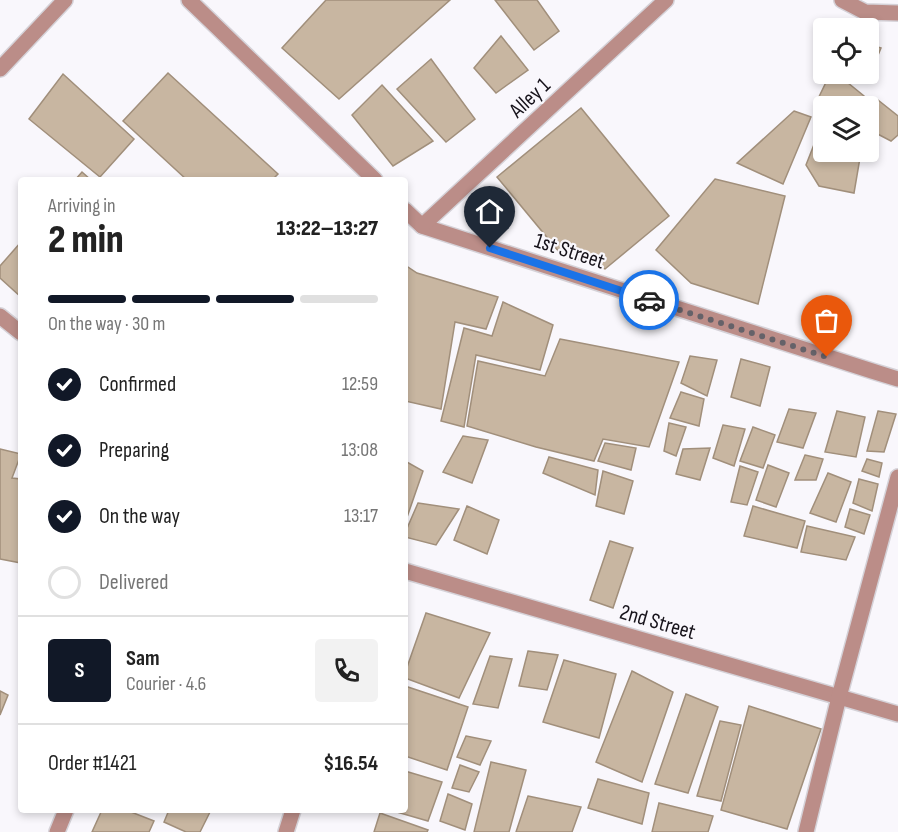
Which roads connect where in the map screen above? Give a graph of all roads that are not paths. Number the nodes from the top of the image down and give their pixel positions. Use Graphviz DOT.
graph roads {
  1 [pos="65,0"];
  2 [pos="189,0"];
  3 [pos="666,0"];
  4 [pos="842,0"];
  5 [pos="898,13"];
  6 [pos="0,69"];
  7 [pos="372,177"];
  8 [pos="408,213"];
  9 [pos="422,226"];
  10 [pos="0,316"];
  11 [pos="18,331"];
  12 [pos="898,379"];
  13 [pos="898,477"];
  14 [pos="408,572"];
  15 [pos="840,697"];
  16 [pos="898,714"];
  17 [pos="65,813"];
  18 [pos="292,813"];
  19 [pos="57,832"];
  20 [pos="286,832"];
  21 [pos="806,832"];
  1 -- 6 [label="street"];
  2 -- 7 [label="street"];
  3 -- 9 [label="street, Alley 1"];
  4 -- 5 [label="street"];
  8 -- 9 [label="street, 1st Street"];
  9 -- 12 [label="street, 1st Street"];
  10 -- 11 [label="street"];
  13 -- 15 [label="street"];
  14 -- 15 [label="street, 2nd Street"];
  15 -- 16 [label="street, 2nd Street"];
  15 -- 21 [label="street"];
  17 -- 19 [label="street"];
  18 -- 20 [label="street"];
}
